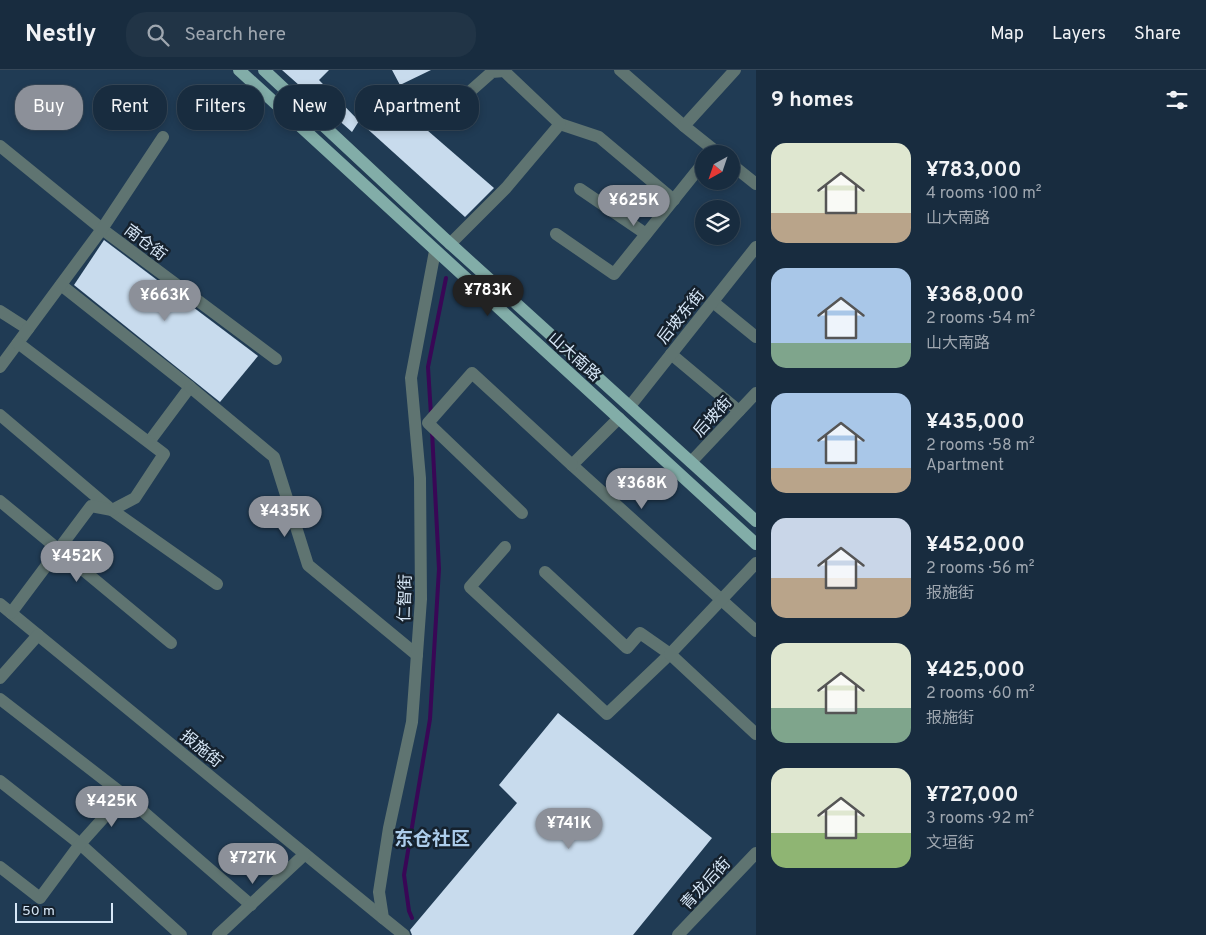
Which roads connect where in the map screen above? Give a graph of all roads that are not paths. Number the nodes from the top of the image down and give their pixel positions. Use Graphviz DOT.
graph roads {
  1 [pos="239,70"];
  2 [pos="264,70"];
  3 [pos="620,70"];
  4 [pos="734,70"];
  5 [pos="477,85"];
  6 [pos="560,124"];
  7 [pos="684,126"];
  8 [pos="163,137"];
  9 [pos="706,145"];
  10 [pos="0,146"];
  11 [pos="740,171"];
  12 [pos="695,173"];
  13 [pos="756,184"];
  14 [pos="580,189"];
  15 [pos="674,200"];
  16 [pos="102,229"];
  17 [pos="556,234"];
  18 [pos="646,234"];
  19 [pos="450,244"];
  20 [pos="756,247"];
  21 [pos="435,251"];
  22 [pos="61,285"];
  23 [pos="713,302"];
  24 [pos="0,311"];
  25 [pos="28,328"];
  26 [pos="756,337"];
  27 [pos="18,342"];
  28 [pos="671,354"];
  29 [pos="276,359"];
  30 [pos="0,367"];
  31 [pos="190,387"];
  32 [pos="756,393"];
  33 [pos="630,406"];
  34 [pos="739,411"];
  35 [pos="0,415"];
  36 [pos="619,418"];
  37 [pos="149,442"];
  38 [pos="691,462"];
  39 [pos="572,465"];
  40 [pos="0,501"];
  41 [pos="112,510"];
  42 [pos="522,513"];
  43 [pos="756,521"];
  44 [pos="756,544"];
  45 [pos="505,547"];
  46 [pos="58,549"];
  47 [pos="756,563"];
  48 [pos="545,572"];
  49 [pos="217,584"];
  50 [pos="721,601"];
  51 [pos="0,604"];
  52 [pos="11,613"];
  53 [pos="756,631"];
  54 [pos="38,635"];
  55 [pos="171,643"];
  56 [pos="670,654"];
  57 [pos="417,655"];
  58 [pos="0,678"];
  59 [pos="0,699"];
  60 [pos="756,734"];
  61 [pos="2,787"];
  62 [pos="124,795"];
  63 [pos="80,844"];
  64 [pos="756,853"];
  65 [pos="305,854"];
  66 [pos="0,867"];
  67 [pos="251,906"];
  68 [pos="383,918"];
  69 [pos="182,935"];
  70 [pos="218,935"];
  71 [pos="404,935"];
  72 [pos="678,935"];
  1 -- 21 [label="main road, 山大南路"];
  2 -- 19 [label="main road, 山大南路"];
  3 -- 7 [label="street"];
  4 -- 7 [label="street"];
  5 -- 6 [label="street"];
  6 -- 15 [label="street"];
  6 -- 19 [label="street"];
  7 -- 9 [label="street"];
  8 -- 16 [label="street"];
  10 -- 16 [label="street, 南仓街"];
  11 -- 13 [label="street"];
  12 -- 15 [label="street"];
  14 -- 18 [label="street"];
  15 -- 18 [label="street"];
  16 -- 22 [label="street"];
  16 -- 29 [label="street, 南仓街"];
  17 -- 18 [label="street"];
  19 -- 33 [label="main road, 山大南路"];
  20 -- 23 [label="street, 后坡东街"];
  21 -- 36 [label="main road, 山大南路"];
  21 -- 57 [label="street, 仁智街"];
  22 -- 25 [label="street"];
  22 -- 31 [label="street"];
  23 -- 26 [label="street"];
  23 -- 28 [label="street, 后坡东街"];
  24 -- 25 [label="street"];
  25 -- 27 [label="street"];
  27 -- 30 [label="street"];
  27 -- 37 [label="street"];
  28 -- 33 [label="street, 后坡东街"];
  28 -- 34 [label="street"];
  31 -- 37 [label="street"];
  31 -- 57 [label="street"];
  32 -- 34 [label="street, 后坡街"];
  33 -- 38 [label="main road, 山大南路"];
  34 -- 38 [label="street, 后坡街"];
  35 -- 41 [label="street"];
  36 -- 39 [label="street"];
  36 -- 44 [label="main road, 山大南路"];
  37 -- 41 [label="street"];
  38 -- 43 [label="main road, 山大南路"];
  39 -- 42 [label="street"];
  39 -- 50 [label="street"];
  40 -- 46 [label="street"];
  41 -- 46 [label="street"];
  41 -- 49 [label="street"];
  45 -- 56 [label="street"];
  46 -- 52 [label="street"];
  46 -- 55 [label="street"];
  47 -- 50 [label="street"];
  48 -- 56 [label="street"];
  50 -- 53 [label="street"];
  50 -- 56 [label="street"];
  51 -- 52 [label="street, 报施街"];
  52 -- 54 [label="street, 报施街"];
  54 -- 58 [label="street"];
  54 -- 65 [label="street, 报施街"];
  56 -- 60 [label="street"];
  57 -- 68 [label="street, 仁智街"];
  59 -- 62 [label="street"];
  61 -- 63 [label="street"];
  62 -- 63 [label="street"];
  62 -- 67 [label="street"];
  63 -- 66 [label="street"];
  63 -- 69 [label="street"];
  64 -- 72 [label="street, 青龙后街"];
  65 -- 67 [label="street"];
  65 -- 68 [label="street, 报施街"];
  67 -- 70 [label="street"];
  68 -- 71 [label="street"];
}
